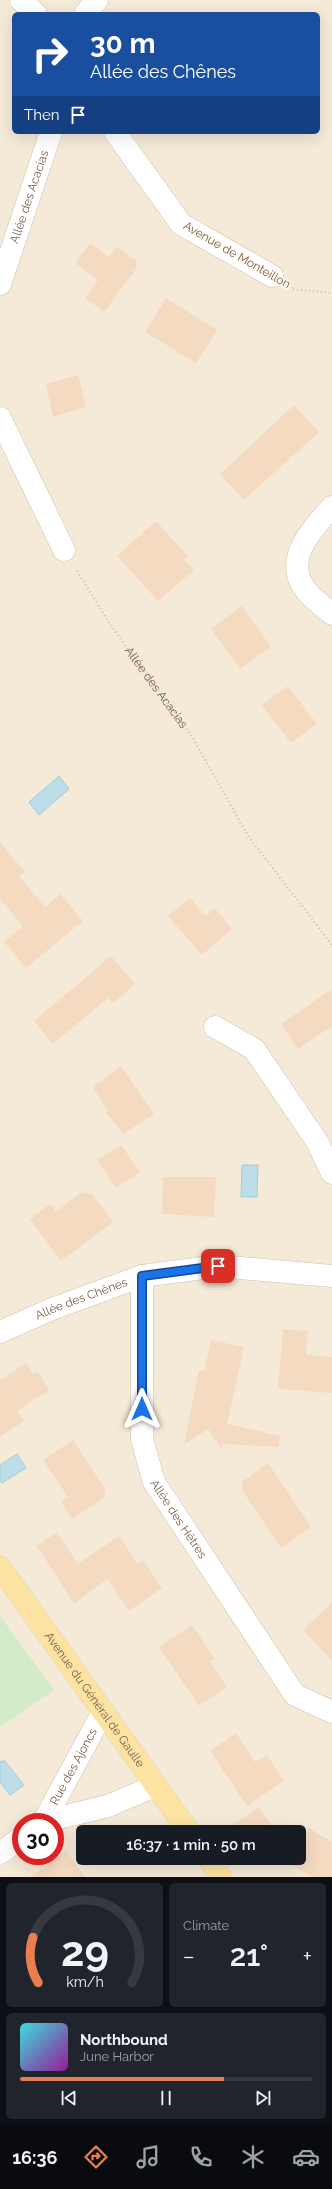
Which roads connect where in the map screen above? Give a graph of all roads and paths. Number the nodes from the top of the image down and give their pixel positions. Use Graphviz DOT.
graph roads {
  1 [pos="21,0"];
  2 [pos="97,0"];
  3 [pos="34,12"];
  4 [pos="87,12"];
  5 [pos="50,134"];
  6 [pos="116,134"];
  7 [pos="272,276"];
  8 [pos="0,284"];
  9 [pos="332,293"];
  10 [pos="0,418"];
  11 [pos="332,507"];
  12 [pos="64,550"];
  13 [pos="332,614"];
  14 [pos="332,945"];
  15 [pos="215,1027"];
  16 [pos="332,1173"];
  17 [pos="142,1276"];
  18 [pos="332,1276"];
  19 [pos="0,1332"];
  20 [pos="0,1567"];
  21 [pos="103,1712"];
  22 [pos="332,1712"];
  23 [pos="155,1786"];
  24 [pos="47,1813"];
  25 [pos="64,1816"];
  26 [pos="184,1825"];
  27 [pos="12,1844"];
  28 [pos="0,1853"];
  1 -- 3 [label="street"];
  2 -- 4 [label="street"];
  5 -- 8 [label="street, Allée des Acacias"];
  6 -- 7 [label="street, Avenue de Monteillon"];
  7 -- 9 [label="path, Avenue de Monteillon"];
  10 -- 12 [label="street"];
  11 -- 13 [label="street"];
  12 -- 14 [label="path, Allée des Acacias"];
  15 -- 16 [label="street"];
  17 -- 18 [label="street, Allée des Chênes"];
  17 -- 19 [label="street, Allée des Chênes"];
  17 -- 22 [label="street, Allée des Hêtres"];
  20 -- 21 [label="main road, Avenue du Général de Gaulle"];
  21 -- 23 [label="main road, Avenue du Général de Gaulle"];
  21 -- 24 [label="street, Rue des Ajoncs"];
  23 -- 25 [label="street, Rue des Ajoncs"];
  23 -- 26 [label="main road, Avenue du Général de Gaulle"];
  27 -- 28 [label="street"];
}
